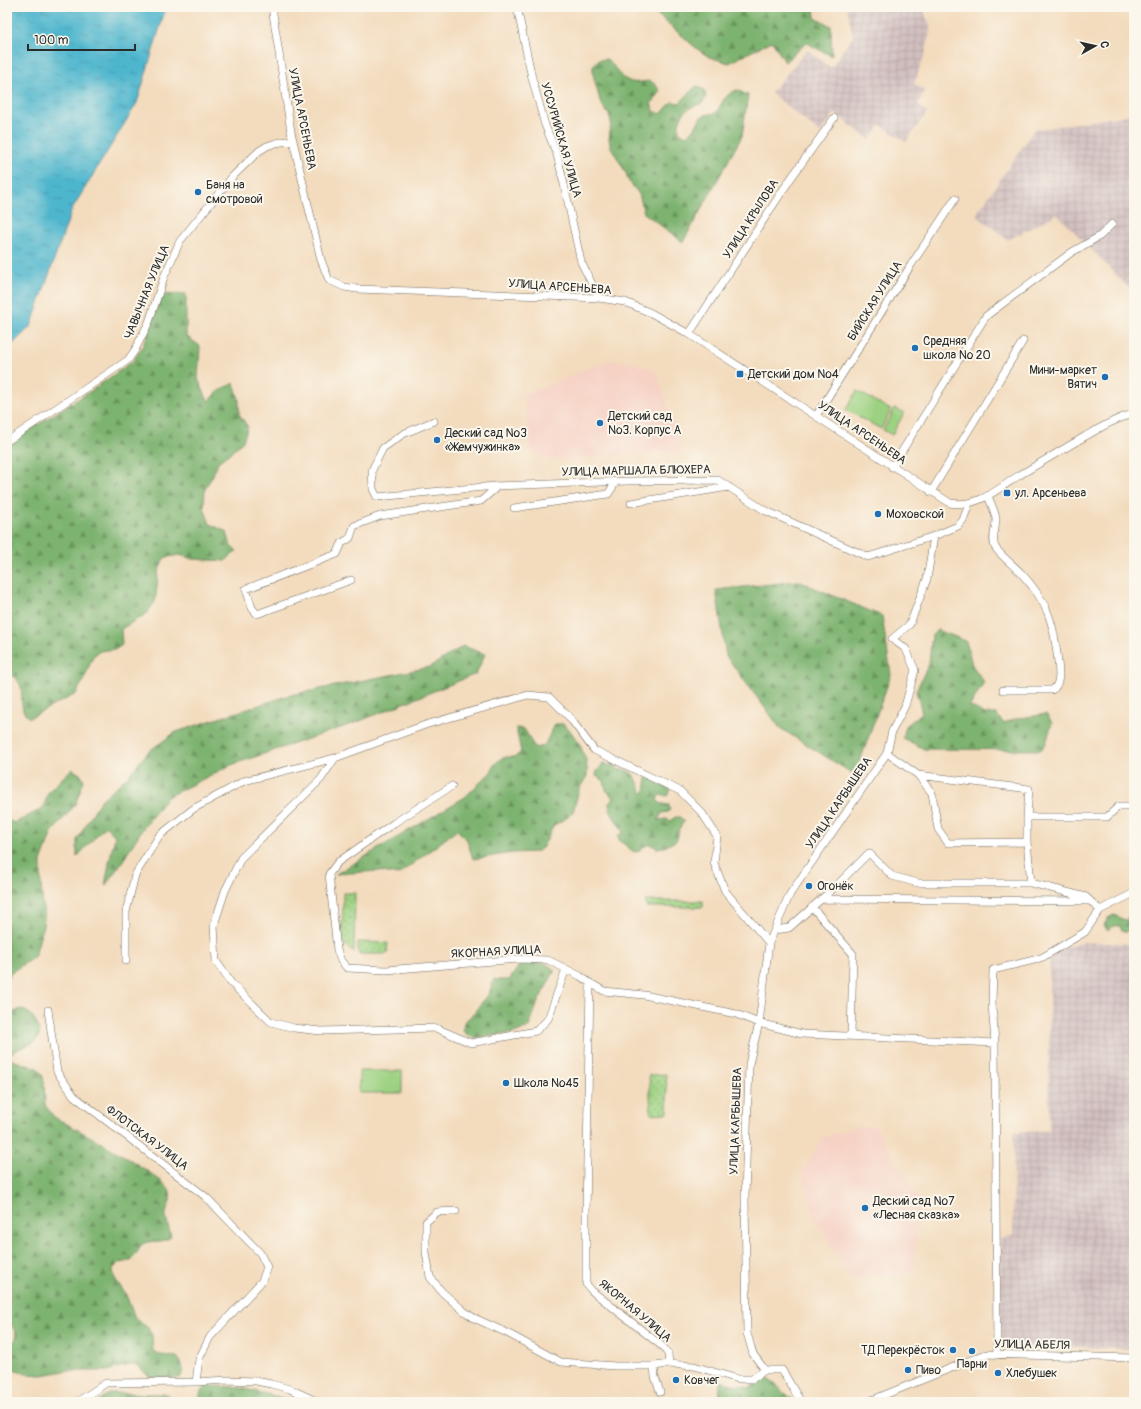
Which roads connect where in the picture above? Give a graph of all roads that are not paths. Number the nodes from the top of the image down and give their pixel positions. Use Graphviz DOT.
graph roads {
  1 [pos="272,7"];
  2 [pos="517,7"];
  3 [pos="834,118"];
  4 [pos="293,140"];
  5 [pos="955,199"];
  6 [pos="1112,224"];
  7 [pos="599,298"];
  8 [pos="689,334"];
  9 [pos="1023,341"];
  10 [pos="1134,414"];
  11 [pos="816,416"];
  12 [pos="434,421"];
  13 [pos="7,441"];
  14 [pos="892,467"];
  15 [pos="616,482"];
  16 [pos="498,486"];
  17 [pos="729,487"];
  18 [pos="931,492"];
  19 [pos="988,496"];
  20 [pos="631,502"];
  21 [pos="969,504"];
  22 [pos="514,508"];
  23 [pos="934,536"];
  24 [pos="351,580"];
  25 [pos="1003,690"];
  26 [pos="887,752"];
  27 [pos="335,758"];
  28 [pos="918,775"];
  29 [pos="452,786"];
  30 [pos="1134,806"];
  31 [pos="1027,816"];
  32 [pos="1027,842"];
  33 [pos="1031,883"];
  34 [pos="1134,893"];
  35 [pos="821,899"];
  36 [pos="1090,901"];
  37 [pos="812,907"];
  38 [pos="1100,910"];
  39 [pos="775,930"];
  40 [pos="769,943"];
  41 [pos="126,961"];
  42 [pos="566,968"];
  43 [pos="590,983"];
  44 [pos="48,1010"];
  45 [pos="759,1023"];
  46 [pos="851,1036"];
  47 [pos="995,1043"];
  48 [pos="456,1211"];
  49 [pos="997,1355"];
  50 [pos="1134,1358"];
  51 [pos="669,1364"];
  52 [pos="654,1366"];
  53 [pos="765,1370"];
  54 [pos="196,1382"];
  55 [pos="660,1392"];
  56 [pos="77,1402"];
  57 [pos="318,1402"];
  58 [pos="801,1402"];
  59 [pos="867,1402"];
  1 -- 4 [label="street, УЛИЦА АРСЕНЬЕВА"];
  2 -- 7 [label="street, УССУРИЙСКАЯ УЛИЦА"];
  3 -- 8 [label="street, УЛИЦА КРЫЛОВА"];
  4 -- 7 [label="street, УЛИЦА АРСЕНЬЕВА"];
  4 -- 13 [label="street, ЧАВЫЧНАЯ УЛИЦА"];
  5 -- 11 [label="street, БИЙСКАЯ УЛИЦА"];
  6 -- 14 [label="street"];
  7 -- 8 [label="street, УЛИЦА АРСЕНЬЕВА"];
  8 -- 11 [label="street, УЛИЦА АРСЕНЬЕВА"];
  9 -- 18 [label="street"];
  10 -- 19 [label="street, УЛИЦА АРСЕНЬЕВА"];
  11 -- 14 [label="street, УЛИЦА АРСЕНЬЕВА"];
  12 -- 16 [label="street, УЛИЦА МАРШАЛА БЛЮХЕРА"];
  14 -- 18 [label="street, УЛИЦА АРСЕНЬЕВА"];
  15 -- 16 [label="street, УЛИЦА МАРШАЛА БЛЮХЕРА"];
  15 -- 17 [label="street, УЛИЦА МАРШАЛА БЛЮХЕРА"];
  15 -- 22 [label="street"];
  16 -- 24 [label="street"];
  17 -- 20 [label="street"];
  17 -- 23 [label="street, УЛИЦА МАРШАЛА БЛЮХЕРА"];
  18 -- 21 [label="street, УЛИЦА АРСЕНЬЕВА"];
  19 -- 21 [label="street, УЛИЦА АРСЕНЬЕВА"];
  19 -- 25 [label="street"];
  21 -- 23 [label="street, УЛИЦА МАРШАЛА БЛЮХЕРА"];
  23 -- 26 [label="street"];
  26 -- 28 [label="street"];
  26 -- 39 [label="street, УЛИЦА КАРБЫШЕВА"];
  27 -- 40 [label="street"];
  27 -- 41 [label="street"];
  27 -- 42 [label="street"];
  28 -- 31 [label="street"];
  28 -- 32 [label="street"];
  29 -- 42 [label="street, ЯКОРНАЯ УЛИЦА"];
  30 -- 31 [label="street"];
  31 -- 32 [label="street"];
  32 -- 33 [label="street"];
  33 -- 35 [label="street"];
  33 -- 36 [label="street"];
  34 -- 38 [label="street"];
  35 -- 36 [label="street"];
  35 -- 37 [label="street"];
  36 -- 38 [label="street"];
  37 -- 39 [label="street"];
  37 -- 46 [label="street"];
  38 -- 47 [label="street"];
  39 -- 40 [label="street, УЛИЦА КАРБЫШЕВА"];
  40 -- 45 [label="street, УЛИЦА КАРБЫШЕВА"];
  42 -- 43 [label="street, ЯКОРНАЯ УЛИЦА"];
  43 -- 45 [label="street"];
  43 -- 51 [label="street, ЯКОРНАЯ УЛИЦА"];
  44 -- 54 [label="street, ФЛОТСКАЯ УЛИЦА"];
  45 -- 46 [label="street"];
  45 -- 53 [label="street, УЛИЦА КАРБЫШЕВА"];
  46 -- 47 [label="street"];
  47 -- 49 [label="street"];
  48 -- 52 [label="street"];
  49 -- 50 [label="street, УЛИЦА АБЕЛЯ"];
  49 -- 59 [label="street, УЛИЦА АБЕЛЯ"];
  51 -- 52 [label="street"];
  51 -- 53 [label="street"];
  52 -- 55 [label="street"];
  53 -- 58 [label="street"];
  54 -- 56 [label="street"];
  54 -- 57 [label="street"];
}
